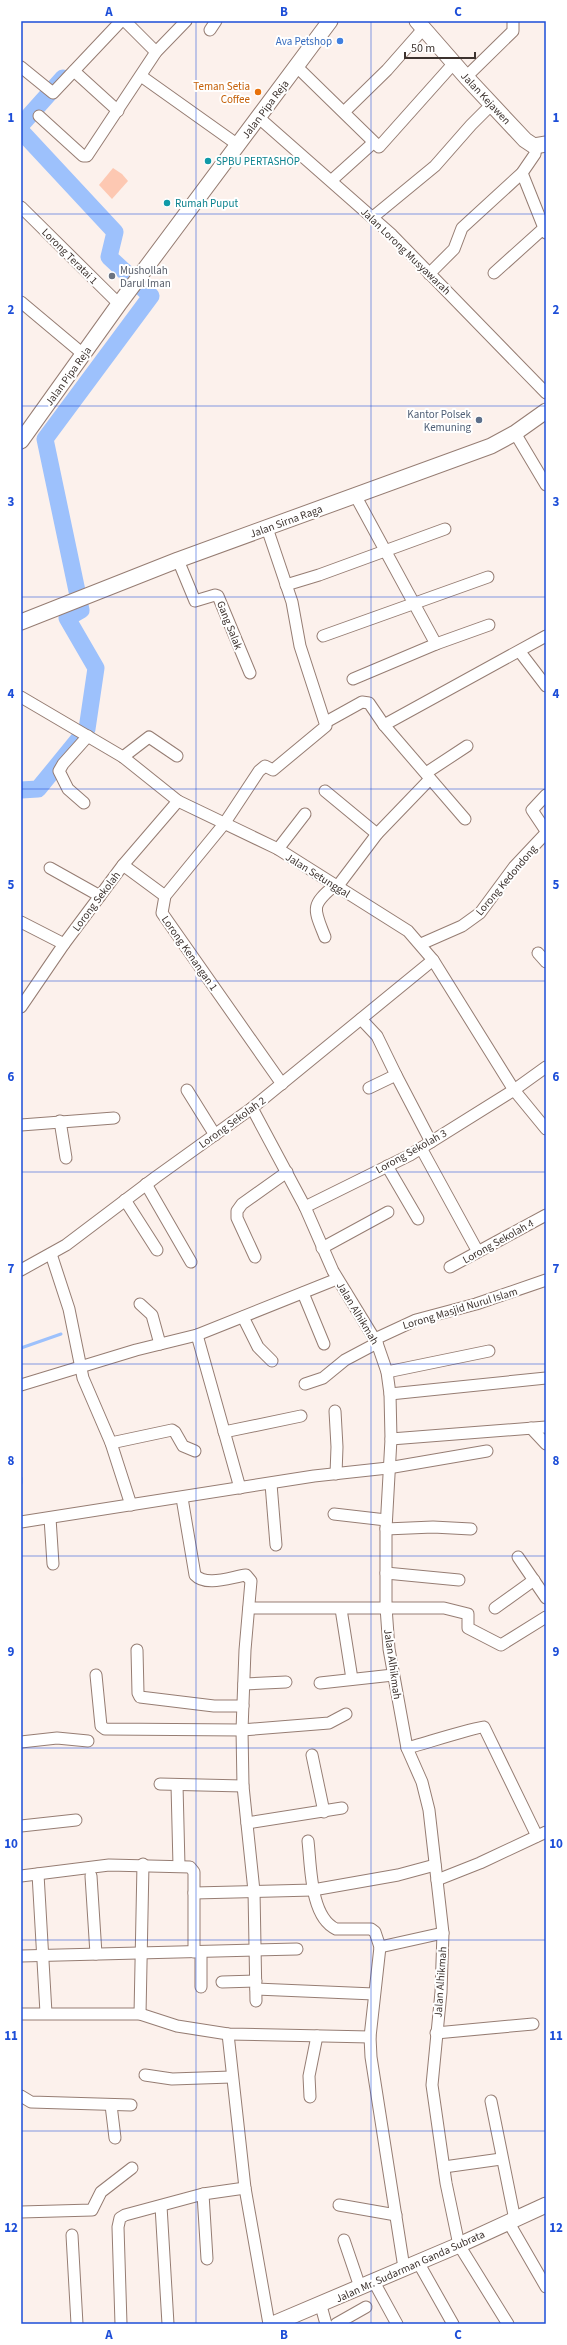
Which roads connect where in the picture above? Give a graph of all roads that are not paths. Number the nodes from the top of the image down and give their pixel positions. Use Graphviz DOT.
graph roads {
  1 [pos="121,21"];
  2 [pos="125,21"];
  3 [pos="186,21"];
  4 [pos="330,21"];
  5 [pos="513,21"];
  6 [pos="420,25"];
  7 [pos="156,52"];
  8 [pos="454,63"];
  9 [pos="296,66"];
  10 [pos="21,67"];
  11 [pos="74,71"];
  12 [pos="141,76"];
  13 [pos="466,77"];
  14 [pos="492,104"];
  15 [pos="118,111"];
  16 [pos="344,112"];
  17 [pos="40,116"];
  18 [pos="258,117"];
  19 [pos="373,143"];
  20 [pos="238,145"];
  21 [pos="541,145"];
  22 [pos="522,173"];
  23 [pos="332,180"];
  24 [pos="21,207"];
  25 [pos="373,217"];
  26 [pos="545,231"];
  27 [pos="494,273"];
  28 [pos="429,274"];
  29 [pos="21,302"];
  30 [pos="119,304"];
  31 [pos="83,354"];
  32 [pos="546,393"];
  33 [pos="546,410"];
  34 [pos="26,426"];
  35 [pos="515,433"];
  36 [pos="21,441"];
  37 [pos="546,485"];
  38 [pos="355,495"];
  39 [pos="267,528"];
  40 [pos="445,529"];
  41 [pos="386,550"];
  42 [pos="178,560"];
  43 [pos="488,577"];
  44 [pos="286,585"];
  45 [pos="415,603"];
  46 [pos="21,622"];
  47 [pos="489,625"];
  48 [pos="323,636"];
  49 [pos="546,636"];
  50 [pos="436,644"];
  51 [pos="520,652"];
  52 [pos="250,673"];
  53 [pos="353,679"];
  54 [pos="546,686"];
  55 [pos="21,697"];
  56 [pos="326,722"];
  57 [pos="384,725"];
  58 [pos="85,735"];
  59 [pos="467,746"];
  60 [pos="177,756"];
  61 [pos="123,757"];
  62 [pos="428,776"];
  63 [pos="325,791"];
  64 [pos="546,796"];
  65 [pos="178,801"];
  66 [pos="84,803"];
  67 [pos="306,814"];
  68 [pos="465,819"];
  69 [pos="224,824"];
  70 [pos="546,832"];
  71 [pos="377,834"];
  72 [pos="278,849"];
  73 [pos="123,865"];
  74 [pos="50,868"];
  75 [pos="336,886"];
  76 [pos="100,896"];
  77 [pos="165,896"];
  78 [pos="21,922"];
  79 [pos="324,937"];
  80 [pos="64,944"];
  81 [pos="421,944"];
  82 [pos="538,953"];
  83 [pos="433,960"];
  84 [pos="546,962"];
  85 [pos="21,1007"];
  86 [pos="361,1019"];
  87 [pos="546,1067"];
  88 [pos="396,1075"];
  89 [pos="282,1084"];
  90 [pos="370,1088"];
  91 [pos="187,1090"];
  92 [pos="514,1090"];
  93 [pos="252,1108"];
  94 [pos="114,1118"];
  95 [pos="60,1121"];
  96 [pos="21,1125"];
  97 [pos="546,1129"];
  98 [pos="215,1135"];
  99 [pos="431,1142"];
  100 [pos="421,1148"];
  101 [pos="66,1158"];
  102 [pos="387,1166"];
  103 [pos="287,1172"];
  104 [pos="146,1184"];
  105 [pos="125,1200"];
  106 [pos="305,1207"];
  107 [pos="388,1212"];
  108 [pos="546,1214"];
  109 [pos="418,1219"];
  110 [pos="322,1248"];
  111 [pos="157,1250"];
  112 [pos="478,1252"];
  113 [pos="51,1254"];
  114 [pos="255,1257"];
  115 [pos="192,1262"];
  116 [pos="450,1267"];
  117 [pos="21,1270"];
  118 [pos="337,1279"];
  119 [pos="546,1280"];
  120 [pos="303,1293"];
  121 [pos="140,1304"];
  122 [pos="243,1317"];
  123 [pos="197,1335"];
  124 [pos="376,1341"];
  125 [pos="160,1344"];
  126 [pos="324,1344"];
  127 [pos="489,1351"];
  128 [pos="272,1361"];
  129 [pos="80,1367"];
  130 [pos="387,1372"];
  131 [pos="546,1378"];
  132 [pos="305,1384"];
  133 [pos="21,1385"];
  134 [pos="390,1394"];
  135 [pos="335,1411"];
  136 [pos="301,1416"];
  137 [pos="546,1427"];
  138 [pos="531,1428"];
  139 [pos="224,1432"];
  140 [pos="391,1439"];
  141 [pos="111,1443"];
  142 [pos="546,1444"];
  143 [pos="195,1451"];
  144 [pos="487,1451"];
  145 [pos="388,1468"];
  146 [pos="336,1474"];
  147 [pos="271,1484"];
  148 [pos="240,1488"];
  149 [pos="182,1498"];
  150 [pos="131,1505"];
  151 [pos="334,1514"];
  152 [pos="50,1518"];
  153 [pos="21,1522"];
  154 [pos="386,1525"];
  155 [pos="471,1529"];
  156 [pos="276,1545"];
  157 [pos="518,1557"];
  158 [pos="53,1564"];
  159 [pos="386,1573"];
  160 [pos="459,1580"];
  161 [pos="534,1580"];
  162 [pos="546,1598"];
  163 [pos="386,1607"];
  164 [pos="249,1608"];
  165 [pos="495,1608"];
  166 [pos="341,1609"];
  167 [pos="546,1617"];
  168 [pos="137,1650"];
  169 [pos="96,1675"];
  170 [pos="393,1675"];
  171 [pos="352,1679"];
  172 [pos="286,1682"];
  173 [pos="320,1683"];
  174 [pos="244,1684"];
  175 [pos="243,1706"];
  176 [pos="346,1714"];
  177 [pos="242,1730"];
  178 [pos="88,1741"];
  179 [pos="21,1742"];
  180 [pos="407,1748"];
  181 [pos="312,1755"];
  182 [pos="160,1784"];
  183 [pos="178,1785"];
  184 [pos="243,1786"];
  185 [pos="342,1808"];
  186 [pos="324,1812"];
  187 [pos="76,1820"];
  188 [pos="247,1823"];
  189 [pos="21,1826"];
  190 [pos="541,1834"];
  191 [pos="308,1841"];
  192 [pos="143,1864"];
  193 [pos="435,1865"];
  194 [pos="179,1866"];
  195 [pos="38,1874"];
  196 [pos="21,1876"];
  197 [pos="91,1876"];
  198 [pos="438,1880"];
  199 [pos="313,1890"];
  200 [pos="254,1891"];
  201 [pos="194,1893"];
  202 [pos="443,1933"];
  203 [pos="380,1947"];
  204 [pos="298,1949"];
  205 [pos="255,1950"];
  206 [pos="197,1952"];
  207 [pos="142,1953"];
  208 [pos="96,1954"];
  209 [pos="21,1956"];
  210 [pos="44,1956"];
  211 [pos="222,1982"];
  212 [pos="201,1987"];
  213 [pos="256,1990"];
  214 [pos="374,1994"];
  215 [pos="46,2013"];
  216 [pos="21,2014"];
  217 [pos="140,2014"];
  218 [pos="533,2024"];
  219 [pos="436,2033"];
  220 [pos="228,2034"];
  221 [pos="317,2036"];
  222 [pos="370,2037"];
  223 [pos="145,2075"];
  224 [pos="231,2077"];
  225 [pos="21,2096"];
  226 [pos="310,2097"];
  227 [pos="491,2101"];
  228 [pos="111,2105"];
  229 [pos="131,2105"];
  230 [pos="115,2138"];
  231 [pos="501,2159"];
  232 [pos="444,2167"];
  233 [pos="132,2168"];
  234 [pos="245,2188"];
  235 [pos="203,2194"];
  236 [pos="546,2204"];
  237 [pos="339,2205"];
  238 [pos="161,2206"];
  239 [pos="21,2212"];
  240 [pos="396,2215"];
  241 [pos="512,2222"];
  242 [pos="72,2235"];
  243 [pos="344,2240"];
  244 [pos="459,2245"];
  245 [pos="207,2259"];
  246 [pos="411,2265"];
  247 [pos="367,2284"];
  248 [pos="546,2287"];
  249 [pos="320,2306"];
  250 [pos="366,2307"];
  251 [pos="77,2324"];
  252 [pos="121,2324"];
  253 [pos="168,2324"];
  254 [pos="270,2324"];
  255 [pos="273,2324"];
  256 [pos="326,2324"];
  257 [pos="336,2324"];
  258 [pos="397,2324"];
  259 [pos="453,2324"];
  260 [pos="508,2324"];
  1 -- 11 [label="street"];
  2 -- 7 [label="street"];
  3 -- 7 [label="street"];
  4 -- 9 [label="street, Jalan Pipa Reja"];
  5 -- 13 [label="street"];
  6 -- 8 [label="street, Jalan Kejawen"];
  6 -- 16 [label="street"];
  7 -- 12 [label="street"];
  8 -- 13 [label="street, Jalan Kejawen"];
  8 -- 19 [label="street"];
  9 -- 16 [label="street"];
  9 -- 18 [label="street, Jalan Pipa Reja"];
  10 -- 11 [label="street"];
  11 -- 15 [label="street"];
  12 -- 15 [label="street"];
  12 -- 20 [label="street"];
  13 -- 14 [label="street, Jalan Kejawen"];
  14 -- 21 [label="street, Jalan Kejawen"];
  14 -- 25 [label="street"];
  15 -- 17 [label="street"];
  16 -- 19 [label="street"];
  18 -- 20 [label="street, Jalan Pipa Reja"];
  18 -- 23 [label="street, Jalan Lorong Musyawarah"];
  19 -- 23 [label="street"];
  20 -- 30 [label="street, Jalan Pipa Reja"];
  21 -- 22 [label="street"];
  22 -- 26 [label="street"];
  22 -- 28 [label="street"];
  23 -- 25 [label="street, Jalan Lorong Musyawarah"];
  24 -- 30 [label="street, Lorong Teratai 1"];
  25 -- 28 [label="street, Jalan Lorong Musyawarah"];
  26 -- 27 [label="street"];
  28 -- 32 [label="street, Jalan Lorong Musyawarah"];
  29 -- 31 [label="street"];
  30 -- 31 [label="street, Jalan Pipa Reja"];
  31 -- 34 [label="street, Jalan Pipa Reja"];
  33 -- 35 [label="street, Jalan Sirna Raga"];
  34 -- 36 [label="street, Jalan Pipa Reja"];
  35 -- 37 [label="street"];
  35 -- 38 [label="street, Jalan Sirna Raga"];
  38 -- 39 [label="street, Jalan Sirna Raga"];
  38 -- 41 [label="street"];
  39 -- 42 [label="street, Jalan Sirna Raga"];
  39 -- 44 [label="street"];
  40 -- 41 [label="street"];
  41 -- 44 [label="street"];
  41 -- 45 [label="street"];
  42 -- 46 [label="street, Jalan Sirna Raga"];
  42 -- 52 [label="street, Gang Salak"];
  43 -- 45 [label="street"];
  44 -- 56 [label="street"];
  45 -- 48 [label="street"];
  45 -- 50 [label="street"];
  47 -- 50 [label="street"];
  49 -- 51 [label="street"];
  50 -- 53 [label="street"];
  51 -- 54 [label="street"];
  51 -- 57 [label="street"];
  55 -- 58 [label="street, Jalan Setunggal"];
  56 -- 57 [label="street"];
  56 -- 69 [label="street"];
  57 -- 62 [label="street"];
  58 -- 61 [label="street, Jalan Setunggal"];
  58 -- 66 [label="street"];
  59 -- 62 [label="street"];
  60 -- 61 [label="street"];
  61 -- 65 [label="street, Jalan Setunggal"];
  62 -- 68 [label="street"];
  62 -- 71 [label="street"];
  63 -- 71 [label="street"];
  64 -- 70 [label="street"];
  65 -- 69 [label="street, Jalan Setunggal"];
  65 -- 73 [label="street, Lorong Sekolah"];
  67 -- 72 [label="street"];
  69 -- 72 [label="street, Jalan Setunggal"];
  69 -- 77 [label="street"];
  70 -- 81 [label="street, Lorong Kedondong"];
  71 -- 75 [label="street"];
  72 -- 75 [label="street, Jalan Setunggal"];
  73 -- 76 [label="street, Lorong Sekolah"];
  73 -- 77 [label="street"];
  74 -- 76 [label="street"];
  75 -- 79 [label="street"];
  75 -- 81 [label="street, Jalan Setunggal"];
  76 -- 80 [label="street, Lorong Sekolah"];
  77 -- 89 [label="street, Lorong Kenangan 1"];
  78 -- 80 [label="street"];
  80 -- 85 [label="street, Lorong Sekolah"];
  81 -- 83 [label="street, Jalan Setunggal"];
  82 -- 84 [label="street"];
  83 -- 86 [label="street, Lorong Sekolah 2"];
  83 -- 92 [label="street, Jalan Setunggal"];
  86 -- 88 [label="street"];
  86 -- 89 [label="street, Lorong Sekolah 2"];
  87 -- 92 [label="street, Lorong Sekolah 3"];
  88 -- 90 [label="street"];
  88 -- 99 [label="street"];
  89 -- 93 [label="street, Lorong Sekolah 2"];
  91 -- 98 [label="street"];
  92 -- 97 [label="street, Jalan Setunggal"];
  92 -- 99 [label="street, Lorong Sekolah 3"];
  93 -- 98 [label="street, Lorong Sekolah 2"];
  93 -- 103 [label="street, Jalan Alhikmah"];
  94 -- 95 [label="street"];
  95 -- 96 [label="street"];
  95 -- 101 [label="street"];
  98 -- 104 [label="street, Lorong Sekolah 2"];
  99 -- 100 [label="street, Lorong Sekolah 3"];
  100 -- 102 [label="street, Lorong Sekolah 3"];
  100 -- 112 [label="street"];
  102 -- 106 [label="street, Lorong Sekolah 3"];
  102 -- 109 [label="street"];
  103 -- 106 [label="street, Jalan Alhikmah"];
  103 -- 114 [label="street"];
  104 -- 105 [label="street, Lorong Sekolah 2"];
  104 -- 115 [label="street"];
  105 -- 111 [label="street"];
  105 -- 113 [label="street, Lorong Sekolah 2"];
  106 -- 110 [label="street, Jalan Alhikmah"];
  107 -- 110 [label="street"];
  108 -- 112 [label="street, Lorong Sekolah 4"];
  110 -- 118 [label="street, Jalan Alhikmah"];
  112 -- 116 [label="street, Lorong Sekolah 4"];
  113 -- 117 [label="street, Lorong Sekolah 2"];
  113 -- 129 [label="street"];
  118 -- 120 [label="street"];
  118 -- 124 [label="street, Jalan Alhikmah"];
  119 -- 124 [label="street, Lorong Masjid Nurul Islam"];
  120 -- 122 [label="street"];
  120 -- 126 [label="street"];
  121 -- 125 [label="street"];
  122 -- 123 [label="street"];
  122 -- 128 [label="street"];
  123 -- 125 [label="street"];
  123 -- 139 [label="street"];
  124 -- 130 [label="street, Jalan Alhikmah"];
  124 -- 132 [label="street, Lorong Masjid Nurul Islam"];
  125 -- 129 [label="street"];
  127 -- 130 [label="street"];
  129 -- 133 [label="street"];
  129 -- 141 [label="street"];
  130 -- 134 [label="street, Jalan Alhikmah"];
  131 -- 134 [label="street"];
  134 -- 140 [label="street, Jalan Alhikmah"];
  135 -- 146 [label="street"];
  136 -- 139 [label="street"];
  137 -- 138 [label="street"];
  138 -- 140 [label="street"];
  138 -- 142 [label="street"];
  139 -- 148 [label="street"];
  140 -- 145 [label="street, Jalan Alhikmah"];
  141 -- 143 [label="street"];
  141 -- 150 [label="street"];
  144 -- 145 [label="street"];
  145 -- 146 [label="street"];
  145 -- 154 [label="street, Jalan Alhikmah"];
  146 -- 147 [label="street"];
  147 -- 148 [label="street"];
  147 -- 156 [label="street"];
  148 -- 149 [label="street"];
  149 -- 150 [label="street"];
  149 -- 164 [label="street"];
  150 -- 152 [label="street"];
  151 -- 154 [label="street"];
  152 -- 153 [label="street"];
  152 -- 158 [label="street"];
  154 -- 155 [label="street"];
  154 -- 159 [label="street, Jalan Alhikmah"];
  157 -- 161 [label="street"];
  159 -- 160 [label="street"];
  159 -- 163 [label="street, Jalan Alhikmah"];
  161 -- 162 [label="street"];
  161 -- 165 [label="street"];
  163 -- 166 [label="street"];
  163 -- 167 [label="street"];
  163 -- 170 [label="street, Jalan Alhikmah"];
  164 -- 166 [label="street"];
  164 -- 174 [label="street"];
  166 -- 171 [label="street"];
  168 -- 175 [label="street"];
  169 -- 177 [label="street"];
  170 -- 171 [label="street"];
  170 -- 180 [label="street, Jalan Alhikmah"];
  171 -- 173 [label="street"];
  172 -- 174 [label="street"];
  174 -- 175 [label="street"];
  175 -- 177 [label="street"];
  176 -- 177 [label="street"];
  177 -- 184 [label="street"];
  178 -- 179 [label="street"];
  180 -- 190 [label="street"];
  180 -- 193 [label="street, Jalan Alhikmah"];
  181 -- 186 [label="street"];
  182 -- 183 [label="street"];
  183 -- 184 [label="street"];
  183 -- 194 [label="street"];
  184 -- 188 [label="street"];
  185 -- 186 [label="street"];
  186 -- 188 [label="street"];
  187 -- 189 [label="street"];
  188 -- 200 [label="street"];
  190 -- 198 [label="street"];
  191 -- 199 [label="street"];
  192 -- 194 [label="street"];
  192 -- 195 [label="street"];
  192 -- 207 [label="street"];
  193 -- 198 [label="street, Jalan Alhikmah"];
  193 -- 199 [label="street"];
  194 -- 201 [label="street"];
  195 -- 196 [label="street"];
  195 -- 210 [label="street"];
  197 -- 208 [label="street"];
  198 -- 202 [label="street, Jalan Alhikmah"];
  199 -- 200 [label="street"];
  199 -- 203 [label="street"];
  200 -- 201 [label="street"];
  200 -- 205 [label="street"];
  201 -- 206 [label="street"];
  202 -- 203 [label="street"];
  202 -- 219 [label="street, Jalan Alhikmah"];
  203 -- 214 [label="street"];
  204 -- 205 [label="street"];
  205 -- 206 [label="street"];
  205 -- 213 [label="street"];
  206 -- 207 [label="street"];
  206 -- 212 [label="street"];
  207 -- 208 [label="street"];
  207 -- 217 [label="street"];
  208 -- 210 [label="street"];
  209 -- 210 [label="street"];
  210 -- 215 [label="street"];
  211 -- 213 [label="street"];
  213 -- 214 [label="street"];
  214 -- 222 [label="street"];
  215 -- 216 [label="street"];
  215 -- 217 [label="street"];
  217 -- 220 [label="street"];
  218 -- 219 [label="street"];
  219 -- 232 [label="street, Jalan Alhikmah"];
  220 -- 221 [label="street"];
  220 -- 224 [label="street"];
  221 -- 222 [label="street"];
  221 -- 226 [label="street"];
  222 -- 240 [label="street"];
  223 -- 224 [label="street"];
  224 -- 234 [label="street"];
  225 -- 228 [label="street"];
  227 -- 231 [label="street"];
  228 -- 229 [label="street"];
  228 -- 230 [label="street"];
  231 -- 232 [label="street"];
  231 -- 241 [label="street"];
  232 -- 244 [label="street, Jalan Alhikmah"];
  233 -- 239 [label="street"];
  234 -- 235 [label="street"];
  234 -- 254 [label="street"];
  235 -- 238 [label="street"];
  235 -- 245 [label="street"];
  236 -- 241 [label="street, Jalan Mr. Sudarman Ganda Subrata"];
  237 -- 240 [label="street"];
  238 -- 252 [label="street"];
  238 -- 253 [label="street"];
  240 -- 246 [label="street"];
  241 -- 244 [label="street, Jalan Mr. Sudarman Ganda Subrata"];
  241 -- 248 [label="street"];
  242 -- 251 [label="street"];
  243 -- 247 [label="street"];
  244 -- 246 [label="street, Jalan Mr. Sudarman Ganda Subrata"];
  244 -- 260 [label="street"];
  246 -- 247 [label="street, Jalan Mr. Sudarman Ganda Subrata"];
  246 -- 259 [label="street"];
  247 -- 249 [label="street, Jalan Mr. Sudarman Ganda Subrata"];
  247 -- 258 [label="street"];
  249 -- 255 [label="street, Jalan Mr. Sudarman Ganda Subrata"];
  249 -- 256 [label="street"];
  250 -- 257 [label="street"];
}
